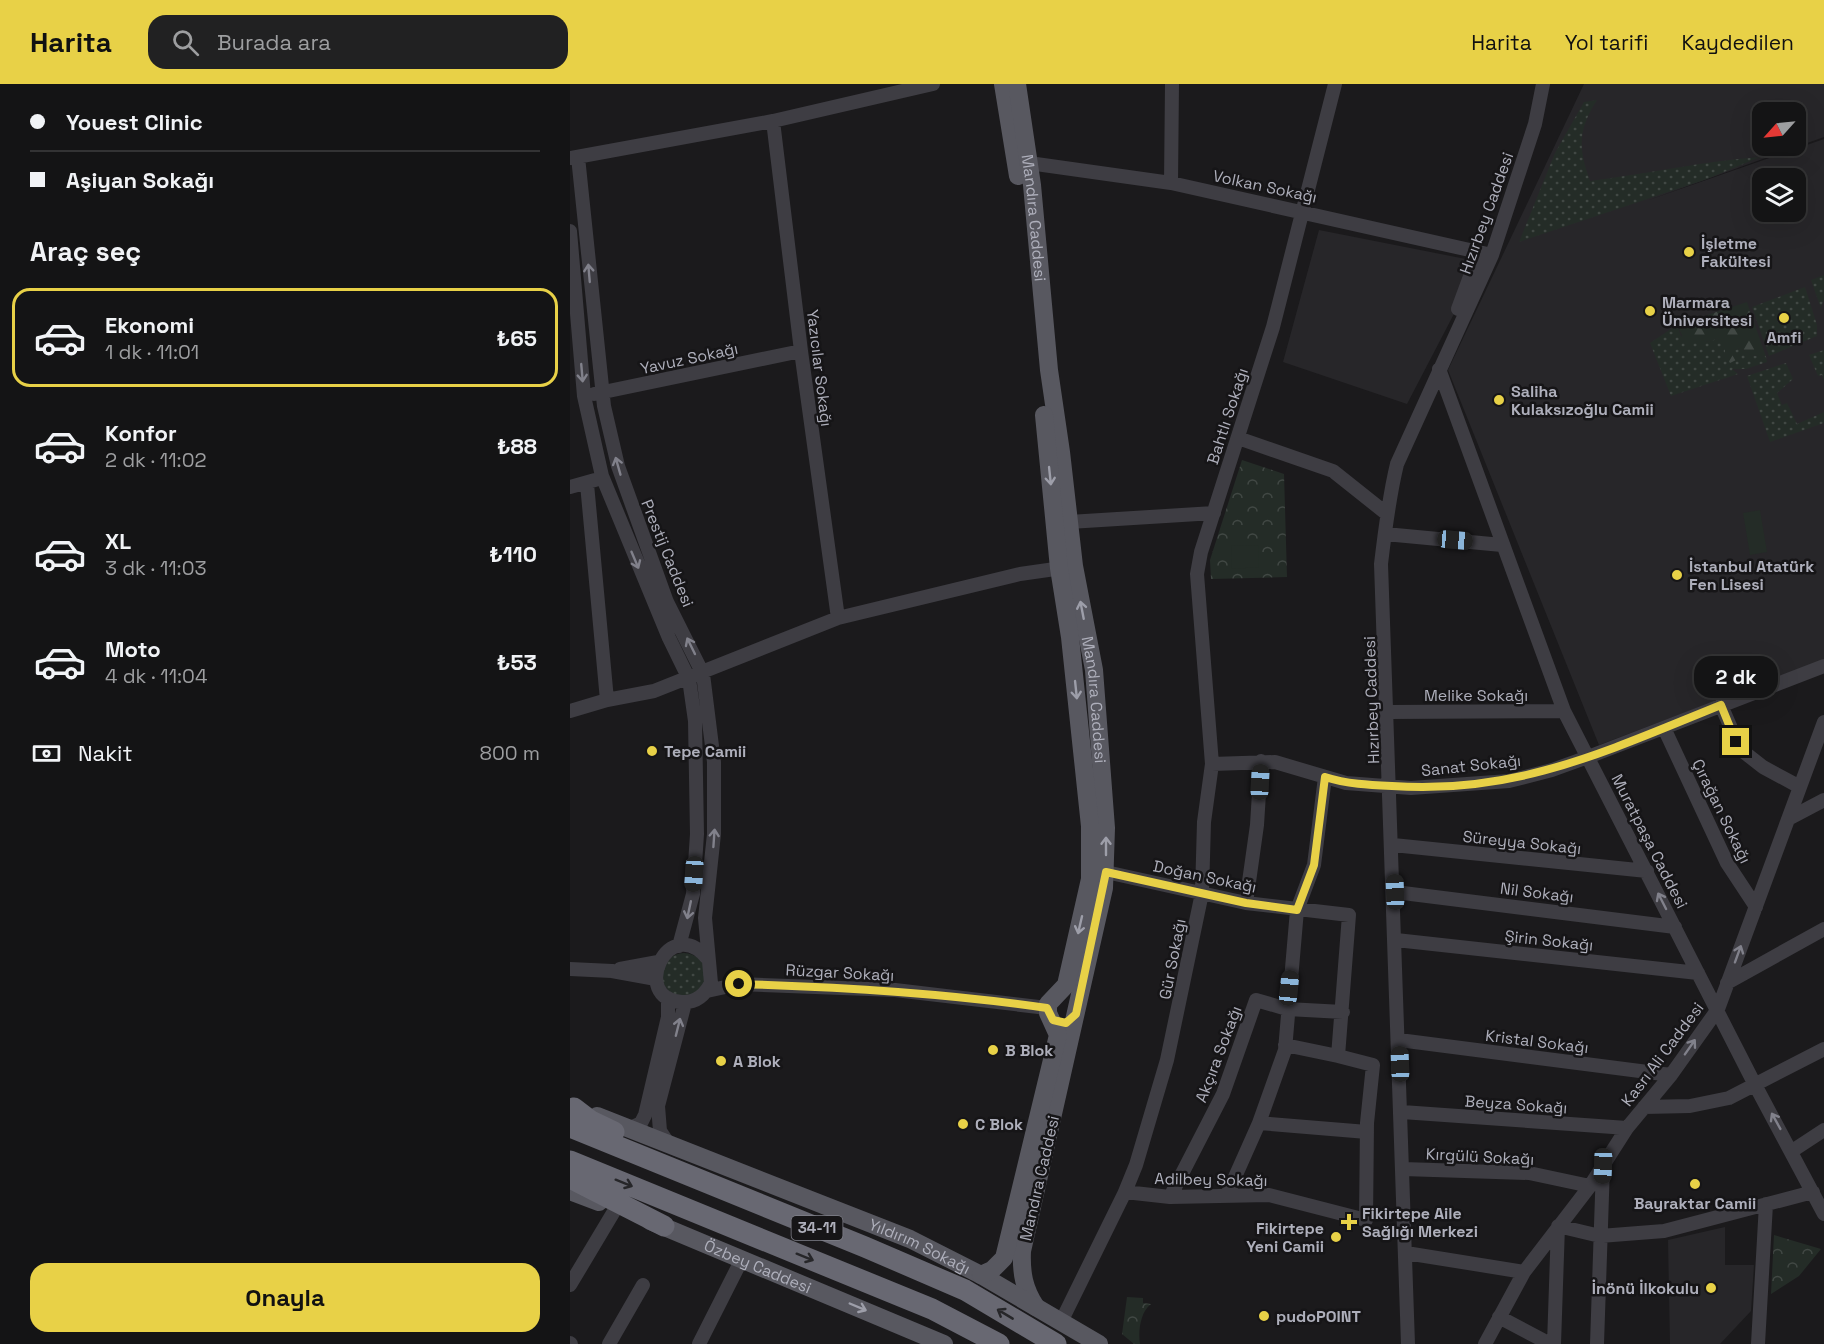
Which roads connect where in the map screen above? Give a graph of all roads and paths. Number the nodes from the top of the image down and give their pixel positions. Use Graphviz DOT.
graph roads {
  1 [pos="933,84"];
  2 [pos="1004,84"];
  3 [pos="1017,84"];
  4 [pos="1172,84"];
  5 [pos="1335,84"];
  6 [pos="1543,84"];
  7 [pos="773,121"];
  8 [pos="574,158"];
  9 [pos="1029,163"];
  10 [pos="1172,183"];
  11 [pos="1304,211"];
  12 [pos="570,231"];
  13 [pos="1486,253"];
  14 [pos="1454,320"];
  15 [pos="1467,326"];
  16 [pos="801,351"];
  17 [pos="1441,373"];
  18 [pos="603,393"];
  19 [pos="584,396"];
  20 [pos="1238,438"];
  21 [pos="602,476"];
  22 [pos="587,484"];
  23 [pos="570,487"];
  24 [pos="1214,513"];
  25 [pos="1387,514"];
  26 [pos="1069,522"];
  27 [pos="1385,534"];
  28 [pos="1502,545"];
  29 [pos="1067,567"];
  30 [pos="838,618"];
  31 [pos="1824,666"];
  32 [pos="703,674"];
  33 [pos="689,679"];
  34 [pos="607,700"];
  35 [pos="1721,705"];
  36 [pos="570,711"];
  37 [pos="1564,711"];
  38 [pos="1388,712"];
  39 [pos="1824,722"];
  40 [pos="1664,728"];
  41 [pos="1588,757"];
  42 [pos="1261,760"];
  43 [pos="1212,764"];
  44 [pos="1325,777"];
  45 [pos="1391,786"];
  46 [pos="1800,787"];
  47 [pos="1824,800"];
  48 [pos="1788,819"];
  49 [pos="1393,845"];
  50 [pos="1647,871"];
  51 [pos="1106,872"];
  52 [pos="1395,892"];
  53 [pos="1202,893"];
  54 [pos="1246,903"];
  55 [pos="1756,907"];
  56 [pos="1297,910"];
  57 [pos="1676,927"];
  58 [pos="1824,929"];
  59 [pos="1396,940"];
  60 [pos="679,946"];
  61 [pos="708,959"];
  62 [pos="658,962"];
  63 [pos="570,969"];
  64 [pos="612,971"];
  65 [pos="1698,973"];
  66 [pos="712,975"];
  67 [pos="656,979"];
  68 [pos="1727,983"];
  69 [pos="739,984"];
  70 [pos="707,991"];
  71 [pos="668,998"];
  72 [pos="685,1003"];
  73 [pos="1052,1008"];
  74 [pos="1287,1009"];
  75 [pos="1718,1009"];
  76 [pos="1076,1010"];
  77 [pos="1343,1012"];
  78 [pos="1399,1041"];
  79 [pos="1285,1045"];
  80 [pos="1824,1048"];
  81 [pos="1338,1056"];
  82 [pos="1671,1075"];
  83 [pos="1756,1085"];
  84 [pos="1644,1107"];
  85 [pos="1402,1112"];
  86 [pos="571,1114"];
  87 [pos="1260,1123"];
  88 [pos="630,1128"];
  89 [pos="1627,1128"];
  90 [pos="1824,1130"];
  91 [pos="1367,1132"];
  92 [pos="668,1143"];
  93 [pos="1792,1151"];
  94 [pos="570,1161"];
  95 [pos="1603,1166"];
  96 [pos="1403,1169"];
  97 [pos="570,1178"];
  98 [pos="1590,1186"];
  99 [pos="570,1191"];
  100 [pos="1125,1192"];
  101 [pos="1813,1192"];
  102 [pos="1227,1196"];
  103 [pos="1170,1197"];
  104 [pos="1766,1204"];
  105 [pos="616,1208"];
  106 [pos="1824,1214"];
  107 [pos="664,1226"];
  108 [pos="1558,1226"];
  109 [pos="1600,1236"];
  110 [pos="1406,1253"];
  111 [pos="742,1258"];
  112 [pos="1524,1272"];
  113 [pos="981,1275"];
  114 [pos="644,1284"];
  115 [pos="570,1285"];
  116 [pos="1036,1307"];
  117 [pos="1499,1317"];
  118 [pos="1061,1322"];
  119 [pos="609,1344"];
  120 [pos="699,1344"];
  121 [pos="944,1344"];
  122 [pos="999,1344"];
  123 [pos="1056,1344"];
  124 [pos="1099,1344"];
  125 [pos="1408,1344"];
  126 [pos="1485,1344"];
  127 [pos="1552,1344"];
  128 [pos="1596,1344"];
  129 [pos="1758,1344"];
  1 -- 7 [label="street"];
  2 -- 29 [label="main road, Mandıra Caddesi, one-way"];
  3 -- 9 [label="main road, Mandıra Caddesi"];
  4 -- 10 [label="street"];
  5 -- 11 [label="street, Bahtlı Sokağı"];
  6 -- 13 [label="street, Hızırbey Caddesi"];
  7 -- 8 [label="street"];
  7 -- 16 [label="street, Yazıcılar Sokağı"];
  18 -- 8 [label="street, Prestij Caddesi, one-way"];
  9 -- 10 [label="street, Volkan Sokağı"];
  9 -- 26 [label="main road, Mandıra Caddesi"];
  10 -- 11 [label="street, Volkan Sokağı"];
  11 -- 13 [label="street, Volkan Sokağı"];
  11 -- 20 [label="street, Bahtlı Sokağı"];
  12 -- 19 [label="street, Prestij Caddesi, one-way"];
  13 -- 14 [label="street, Hızırbey Caddesi"];
  13 -- 17 [label="street, Hızırbey Caddesi"];
  15 -- 17 [label="street, Hızırbey Caddesi"];
  16 -- 18 [label="street, Yavuz Sokağı"];
  16 -- 30 [label="street, Yazıcılar Sokağı"];
  17 -- 25 [label="street, Hızırbey Caddesi"];
  17 -- 28 [label="street, Muratpaşa Caddesi"];
  18 -- 19 [label="street, Yavuz Sokağı"];
  32 -- 18 [label="street, Prestij Caddesi, one-way"];
  19 -- 21 [label="street, Prestij Caddesi"];
  20 -- 24 [label="street, Bahtlı Sokağı"];
  20 -- 25 [label="street"];
  21 -- 22 [label="street"];
  21 -- 33 [label="street, Prestij Caddesi, one-way"];
  22 -- 23 [label="street"];
  22 -- 34 [label="street"];
  24 -- 26 [label="street"];
  24 -- 43 [label="street, Bahtlı Sokağı"];
  25 -- 27 [label="street, Hızırbey Caddesi"];
  26 -- 29 [label="main road, Mandıra Caddesi"];
  27 -- 28 [label="street"];
  27 -- 38 [label="street, Hızırbey Caddesi"];
  28 -- 37 [label="street, Muratpaşa Caddesi"];
  29 -- 30 [label="street"];
  51 -- 29 [label="main road, Mandıra Caddesi, one-way"];
  29 -- 73 [label="main road, Mandıra Caddesi, one-way"];
  30 -- 32 [label="street"];
  31 -- 35 [label="street, Sanat Sokağı"];
  32 -- 33 [label="street"];
  61 -- 32 [label="street, Prestij Caddesi, one-way"];
  33 -- 34 [label="street"];
  33 -- 60 [label="street, Prestij Caddesi, one-way"];
  34 -- 36 [label="street"];
  35 -- 40 [label="street, Sanat Sokağı"];
  35 -- 46 [label="street"];
  37 -- 38 [label="street, Melike Sokağı"];
  37 -- 41 [label="street, Muratpaşa Caddesi"];
  38 -- 45 [label="street, Hızırbey Caddesi"];
  39 -- 46 [label="street, Kasrı Ali Caddesi"];
  40 -- 41 [label="street, Sanat Sokağı"];
  40 -- 55 [label="street, Çırağan Sokağı"];
  41 -- 45 [label="street, Sanat Sokağı"];
  41 -- 50 [label="street, Muratpaşa Caddesi"];
  42 -- 43 [label="street"];
  42 -- 44 [label="street"];
  42 -- 54 [label="street"];
  43 -- 53 [label="street, Gür Sokağı"];
  44 -- 45 [label="street"];
  44 -- 56 [label="street"];
  45 -- 49 [label="street, Hızırbey Caddesi"];
  46 -- 48 [label="street, Kasrı Ali Caddesi"];
  47 -- 48 [label="street"];
  48 -- 55 [label="street, Kasrı Ali Caddesi"];
  49 -- 50 [label="street, Süreyya Sokağı"];
  49 -- 52 [label="street, Hızırbey Caddesi"];
  57 -- 50 [label="street, Muratpaşa Caddesi, one-way"];
  51 -- 53 [label="street, Doğan Sokağı"];
  51 -- 76 [label="main road, Mandıra Caddesi"];
  52 -- 57 [label="street, Nil Sokağı"];
  52 -- 59 [label="street, Hızırbey Caddesi"];
  53 -- 54 [label="street, Doğan Sokağı"];
  53 -- 100 [label="street, Gür Sokağı"];
  54 -- 56 [label="street, Doğan Sokağı"];
  68 -- 55 [label="street, Kasrı Ali Caddesi, one-way"];
  56 -- 74 [label="street"];
  56 -- 77 [label="street, Doğan Sokağı"];
  57 -- 65 [label="street, Muratpaşa Caddesi"];
  58 -- 68 [label="street"];
  59 -- 65 [label="street, Şirin Sokağı"];
  59 -- 78 [label="street, Hızırbey Caddesi"];
  60 -- 61 [label="street"];
  60 -- 62 [label="street"];
  61 -- 66 [label="street, Prestij Caddesi"];
  62 -- 64 [label="street"];
  62 -- 67 [label="street"];
  63 -- 64 [label="street"];
  64 -- 67 [label="street"];
  65 -- 75 [label="street, Muratpaşa Caddesi"];
  66 -- 69 [label="street"];
  66 -- 70 [label="street"];
  67 -- 71 [label="street"];
  68 -- 75 [label="street, Kasrı Ali Caddesi"];
  69 -- 70 [label="street"];
  69 -- 73 [label="street, Rüzgar Sokağı"];
  70 -- 72 [label="street"];
  71 -- 72 [label="street"];
  71 -- 88 [label="street"];
  92 -- 72 [label="street, one-way"];
  73 -- 76 [label="main road"];
  73 -- 76 [label="main road"];
  73 -- 113 [label="main road, Mandıra Caddesi"];
  74 -- 77 [label="street, Akçıra Sokağı"];
  74 -- 79 [label="street"];
  74 -- 103 [label="street, Akçıra Sokağı"];
  82 -- 75 [label="street, Kasrı Ali Caddesi, one-way"];
  75 -- 83 [label="street, Muratpaşa Caddesi"];
  76 -- 116 [label="main road, Mandıra Caddesi"];
  77 -- 81 [label="street"];
  78 -- 82 [label="street, Kristal Sokağı"];
  78 -- 85 [label="street, Hızırbey Caddesi"];
  79 -- 81 [label="street"];
  79 -- 87 [label="street"];
  80 -- 83 [label="street"];
  81 -- 91 [label="street"];
  82 -- 84 [label="street, Kasrı Ali Caddesi"];
  83 -- 84 [label="street"];
  93 -- 83 [label="street, Muratpaşa Caddesi, one-way"];
  84 -- 89 [label="street, Kasrı Ali Caddesi"];
  85 -- 89 [label="street, Beyza Sokağı"];
  85 -- 96 [label="street, Hızırbey Caddesi"];
  86 -- 88 [label="main road, Yıldırım Sokağı"];
  123 -- 86 [label="highway, 34-11, one-way"];
  87 -- 91 [label="street"];
  87 -- 102 [label="street"];
  88 -- 92 [label="main road, Yıldırım Sokağı"];
  89 -- 95 [label="street, Kasrı Ali Caddesi"];
  90 -- 93 [label="street"];
  91 -- 102 [label="street, Adilbey Sokağı"];
  92 -- 113 [label="main road, Yıldırım Sokağı"];
  93 -- 101 [label="street, Muratpaşa Caddesi"];
  94 -- 122 [label="highway, 34-11, one-way"];
  95 -- 98 [label="street, Kasrı Ali Caddesi"];
  95 -- 109 [label="street"];
  96 -- 98 [label="street, Kırgülü Sokağı"];
  96 -- 110 [label="street, Hızırbey Caddesi"];
  97 -- 107 [label="highway"];
  98 -- 108 [label="street, Kasrı Ali Caddesi"];
  99 -- 105 [label="main road, Özbey Caddesi"];
  100 -- 103 [label="street, Adilbey Sokağı"];
  100 -- 118 [label="street, Gür Sokağı"];
  101 -- 104 [label="street"];
  101 -- 106 [label="street, Muratpaşa Caddesi"];
  102 -- 103 [label="street, Adilbey Sokağı"];
  104 -- 109 [label="street"];
  104 -- 129 [label="street"];
  105 -- 107 [label="main road, Özbey Caddesi"];
  105 -- 115 [label="street"];
  107 -- 111 [label="main road, Özbey Caddesi"];
  108 -- 109 [label="street"];
  108 -- 112 [label="street, Kasrı Ali Caddesi"];
  108 -- 127 [label="street"];
  109 -- 128 [label="street"];
  110 -- 112 [label="street"];
  110 -- 125 [label="street, Hızırbey Caddesi"];
  111 -- 120 [label="street"];
  111 -- 121 [label="main road, Özbey Caddesi, one-way"];
  112 -- 117 [label="street, Kasrı Ali Caddesi"];
  113 -- 116 [label="main road, Yıldırım Sokağı"];
  114 -- 119 [label="street"];
  116 -- 118 [label="main road, Yıldırım Sokağı"];
  117 -- 126 [label="street, Kasrı Ali Caddesi"];
  117 -- 127 [label="street"];
  118 -- 124 [label="main road, Yıldırım Sokağı"];
}
